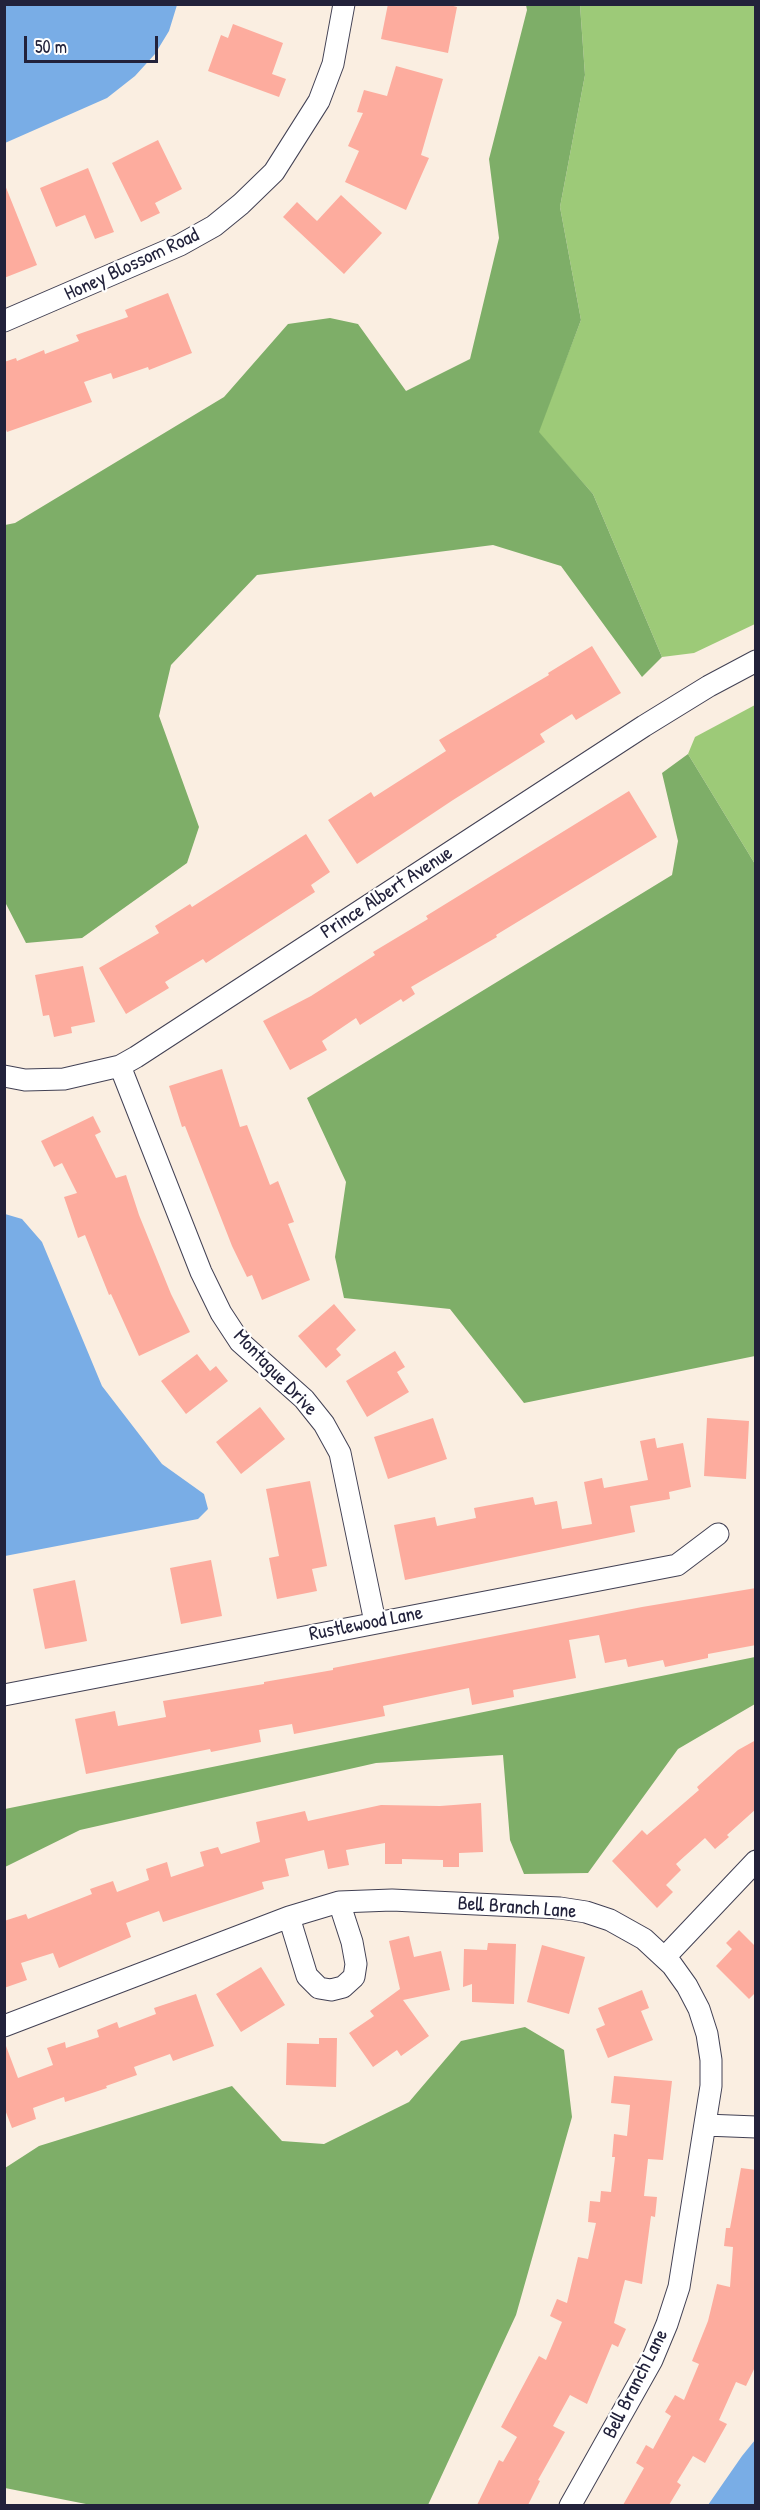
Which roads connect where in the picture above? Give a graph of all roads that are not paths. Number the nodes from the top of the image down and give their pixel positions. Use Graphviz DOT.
graph roads {
  1 [pos="344,4"];
  2 [pos="4,321"];
  3 [pos="756,661"];
  4 [pos="120,1066"];
  5 [pos="4,1076"];
  6 [pos="718,1534"];
  7 [pos="375,1622"];
  8 [pos="4,1695"];
  9 [pos="756,1862"];
  10 [pos="339,1902"];
  11 [pos="289,1917"];
  12 [pos="664,1957"];
  13 [pos="4,2026"];
  14 [pos="705,2125"];
  15 [pos="756,2127"];
  16 [pos="570,2505"];
  1 -- 2 [label="street, Honey Blossom Road"];
  3 -- 4 [label="street, Prince Albert Avenue"];
  4 -- 5 [label="street, Prince Albert Avenue"];
  4 -- 7 [label="street, Montague Drive"];
  6 -- 7 [label="street, Rustlewood Lane"];
  7 -- 8 [label="street, Rustlewood Lane"];
  9 -- 12 [label="street"];
  10 -- 11 [label="street, Bell Branch Lane"];
  10 -- 11 [label="street"];
  10 -- 12 [label="street, Bell Branch Lane"];
  11 -- 13 [label="street, Bell Branch Lane"];
  12 -- 14 [label="street, Bell Branch Lane"];
  14 -- 15 [label="street"];
  14 -- 16 [label="street, Bell Branch Lane"];
}
